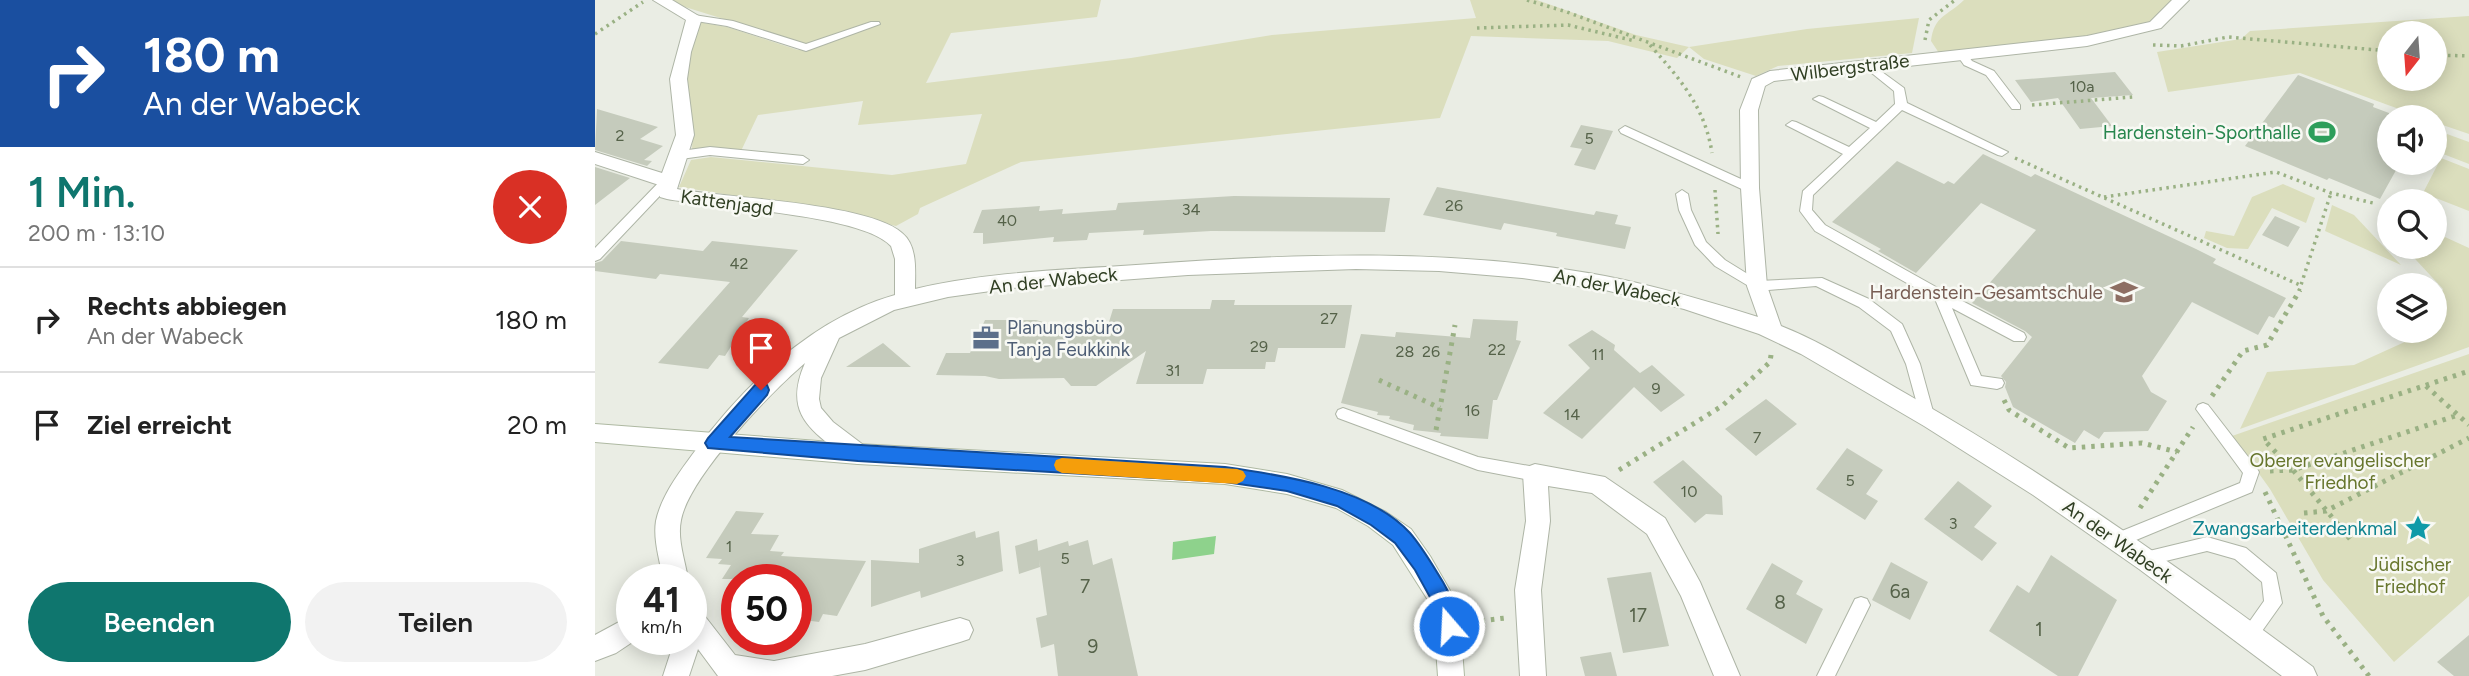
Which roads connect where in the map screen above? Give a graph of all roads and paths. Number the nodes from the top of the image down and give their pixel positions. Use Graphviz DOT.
graph roads {
  1 [pos="647,0"];
  2 [pos="661,0"];
  3 [pos="1527,0"];
  4 [pos="1955,0"];
  5 [pos="2181,0"];
  6 [pos="694,18"];
  7 [pos="875,24"];
  8 [pos="1477,28"];
  9 [pos="595,34"];
  10 [pos="2112,36"];
  11 [pos="1639,41"];
  12 [pos="2377,50"];
  13 [pos="1962,55"];
  14 [pos="2447,55"];
  15 [pos="2469,56"];
  16 [pos="1931,58"];
  17 [pos="1867,64"];
  18 [pos="1758,83"];
  19 [pos="2133,97"];
  20 [pos="1819,99"];
  21 [pos="1901,105"];
  22 [pos="2015,107"];
  23 [pos="1792,125"];
  24 [pos="1877,127"];
  25 [pos="1625,130"];
  26 [pos="1849,152"];
  27 [pos="2002,152"];
  28 [pos="681,155"];
  29 [pos="595,158"];
  30 [pos="803,160"];
  31 [pos="667,181"];
  32 [pos="1749,188"];
  33 [pos="2331,193"];
  34 [pos="1682,194"];
  35 [pos="2103,197"];
  36 [pos="2372,203"];
  37 [pos="595,256"];
  38 [pos="1757,285"];
  39 [pos="2302,286"];
  40 [pos="1940,296"];
  41 [pos="906,299"];
  42 [pos="1455,325"];
  43 [pos="1772,330"];
  44 [pos="831,333"];
  45 [pos="2019,337"];
  46 [pos="2469,371"];
  47 [pos="1379,380"];
  48 [pos="1997,383"];
  49 [pos="2425,386"];
  50 [pos="1440,408"];
  51 [pos="2203,409"];
  52 [pos="1343,414"];
  53 [pos="1927,415"];
  54 [pos="2458,415"];
  55 [pos="2469,425"];
  56 [pos="595,433"];
  57 [pos="2469,438"];
  58 [pos="714,443"];
  59 [pos="1432,448"];
  60 [pos="2177,453"];
  61 [pos="858,454"];
  62 [pos="2293,470"];
  63 [pos="2251,472"];
  64 [pos="1535,474"];
  65 [pos="2163,475"];
  66 [pos="1597,484"];
  67 [pos="2326,511"];
  68 [pos="2304,513"];
  69 [pos="2350,539"];
  70 [pos="2118,540"];
  71 [pos="2145,559"];
  72 [pos="673,564"];
  73 [pos="1861,605"];
  74 [pos="1530,616"];
  75 [pos="1449,626"];
  76 [pos="960,629"];
  77 [pos="2249,635"];
  78 [pos="616,638"];
  79 [pos="707,644"];
  80 [pos="595,648"];
  81 [pos="682,655"];
  82 [pos="676,676"];
  83 [pos="1451,676"];
  84 [pos="1533,676"];
  85 [pos="1727,676"];
  86 [pos="1826,676"];
  87 [pos="2304,676"];
  88 [pos="2369,676"];
  1 -- 9 [label="path"];
  2 -- 6 [label="street"];
  3 -- 11 [label="path"];
  4 -- 16 [label="path"];
  5 -- 10 [label="street, Wilbergstraße"];
  6 -- 7 [label="lane"];
  6 -- 28 [label="street, Kattenjagd"];
  8 -- 11 [label="path"];
  10 -- 12 [label="path"];
  10 -- 13 [label="street, Wilbergstraße"];
  11 -- 18 [label="path"];
  13 -- 16 [label="street, Wilbergstraße"];
  13 -- 22 [label="lane"];
  14 -- 15 [label="path"];
  16 -- 17 [label="street, Wilbergstraße"];
  17 -- 18 [label="street, Wilbergstraße"];
  17 -- 21 [label="lane"];
  18 -- 32 [label="street"];
  19 -- 22 [label="path"];
  20 -- 24 [label="lane"];
  21 -- 24 [label="lane"];
  21 -- 27 [label="lane"];
  23 -- 26 [label="lane"];
  24 -- 26 [label="lane"];
  25 -- 32 [label="lane"];
  26 -- 40 [label="lane"];
  27 -- 35 [label="path"];
  28 -- 30 [label="lane"];
  28 -- 31 [label="street, Kattenjagd"];
  29 -- 31 [label="street"];
  31 -- 37 [label="lane"];
  31 -- 41 [label="street, Kattenjagd"];
  32 -- 38 [label="street"];
  33 -- 35 [label="path"];
  33 -- 36 [label="path"];
  33 -- 39 [label="path"];
  34 -- 38 [label="lane"];
  35 -- 39 [label="path"];
  38 -- 43 [label="street"];
  38 -- 53 [label="lane"];
  39 -- 51 [label="path"];
  40 -- 45 [label="lane"];
  40 -- 48 [label="lane"];
  41 -- 43 [label="street, An der Wabeck"];
  41 -- 44 [label="street, An der Wabeck"];
  42 -- 50 [label="path"];
  43 -- 53 [label="street, An der Wabeck"];
  43 -- 66 [label="path"];
  44 -- 58 [label="street, An der Wabeck"];
  44 -- 61 [label="street"];
  46 -- 49 [label="path"];
  47 -- 50 [label="path"];
  48 -- 60 [label="path"];
  49 -- 54 [label="path"];
  49 -- 62 [label="path"];
  50 -- 59 [label="path"];
  51 -- 60 [label="path"];
  51 -- 63 [label="lane"];
  52 -- 59 [label="lane"];
  53 -- 70 [label="street, An der Wabeck"];
  54 -- 55 [label="path"];
  54 -- 62 [label="path"];
  56 -- 58 [label="street"];
  57 -- 67 [label="path"];
  58 -- 61 [label="street"];
  58 -- 72 [label="street, An der Wabeck"];
  59 -- 64 [label="lane"];
  60 -- 65 [label="path"];
  61 -- 75 [label="street"];
  62 -- 63 [label="path"];
  62 -- 67 [label="path"];
  63 -- 70 [label="lane"];
  63 -- 88 [label="path"];
  64 -- 66 [label="street"];
  64 -- 74 [label="street"];
  66 -- 85 [label="street"];
  67 -- 68 [label="path"];
  67 -- 69 [label="path"];
  70 -- 71 [label="street, An der Wabeck"];
  71 -- 77 [label="street, An der Wabeck"];
  71 -- 77 [label="lane"];
  73 -- 86 [label="lane"];
  74 -- 75 [label="path"];
  74 -- 84 [label="street"];
  75 -- 83 [label="street"];
  76 -- 79 [label="street"];
  77 -- 87 [label="street, An der Wabeck"];
  78 -- 80 [label="street"];
  81 -- 82 [label="street"];
}
